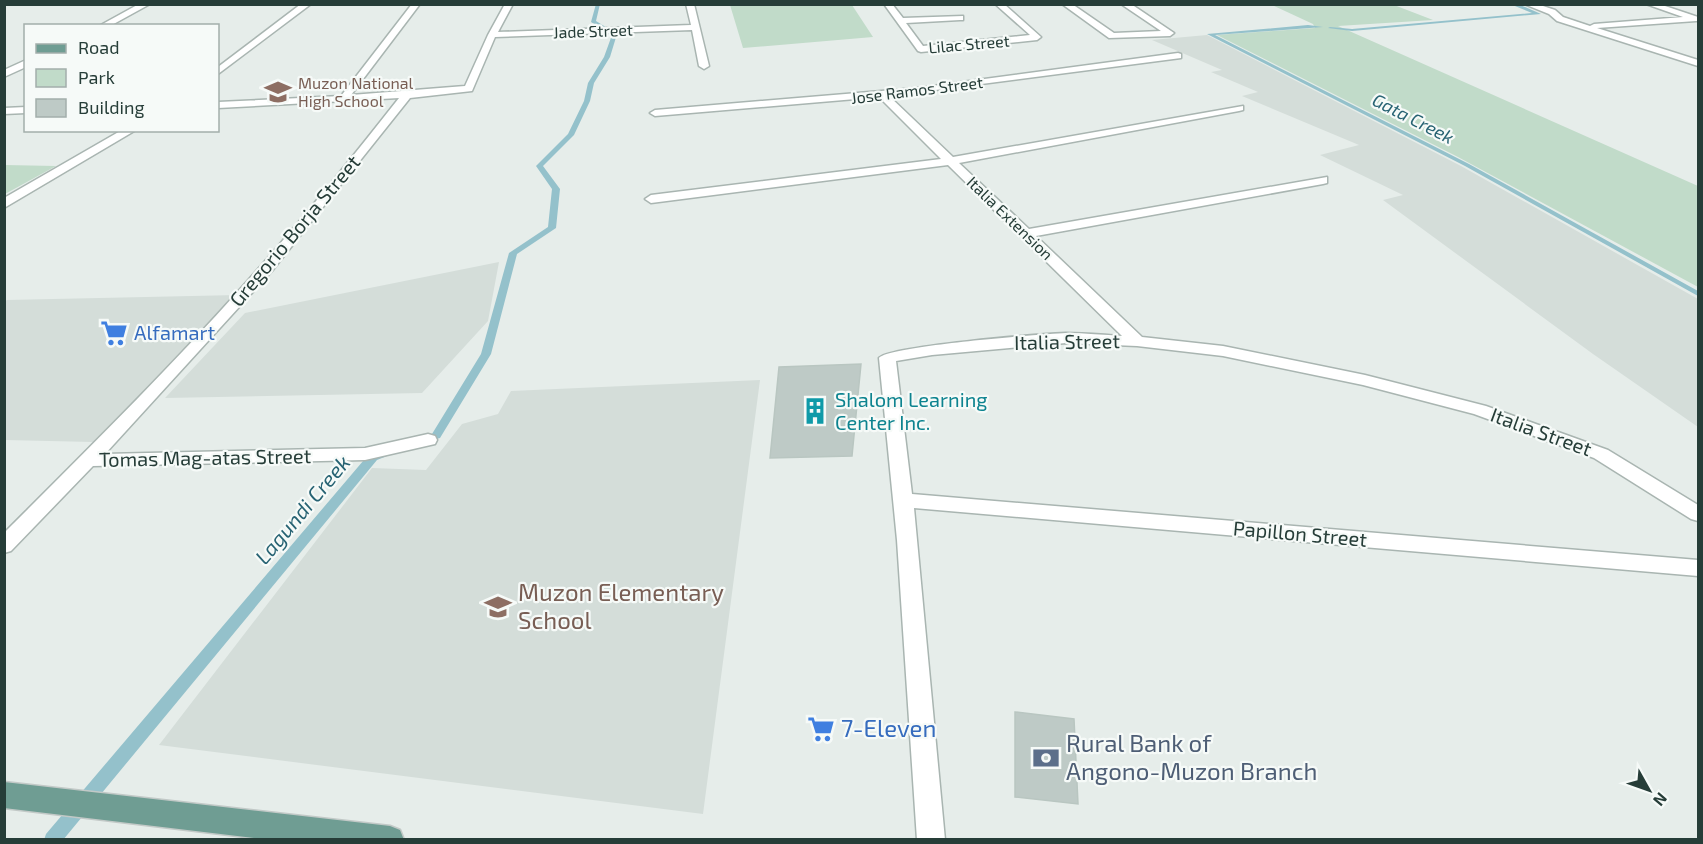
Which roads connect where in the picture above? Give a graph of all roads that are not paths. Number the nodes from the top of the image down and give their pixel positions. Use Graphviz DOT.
graph roads {
  1 [pos="146,4"];
  2 [pos="307,4"];
  3 [pos="416,4"];
  4 [pos="509,4"];
  5 [pos="690,4"];
  6 [pos="895,4"];
  7 [pos="999,4"];
  8 [pos="1066,4"];
  9 [pos="1125,4"];
  10 [pos="1528,4"];
  11 [pos="1650,4"];
  12 [pos="888,5"];
  13 [pos="960,18"];
  14 [pos="901,21"];
  15 [pos="107,24"];
  16 [pos="694,27"];
  17 [pos="1583,27"];
  18 [pos="492,35"];
  19 [pos="1178,56"];
  20 [pos="1698,63"];
  21 [pos="24,64"];
  22 [pos="704,66"];
  23 [pos="219,70"];
  24 [pos="4,74"];
  25 [pos="407,95"];
  26 [pos="884,96"];
  27 [pos="343,99"];
  28 [pos="219,105"];
  29 [pos="1239,108"];
  30 [pos="24,110"];
  31 [pos="4,111"];
  32 [pos="654,113"];
  33 [pos="128,132"];
  34 [pos="951,161"];
  35 [pos="1323,180"];
  36 [pos="651,199"];
  37 [pos="4,204"];
  38 [pos="1026,234"];
  39 [pos="1137,341"];
  40 [pos="428,440"];
  41 [pos="88,460"];
  42 [pos="902,500"];
  43 [pos="1698,514"];
  44 [pos="4,546"];
  45 [pos="1698,568"];
  46 [pos="4,795"];
  47 [pos="299,834"];
  48 [pos="390,840"];
  49 [pos="931,840"];
  1 -- 15 [label="street"];
  2 -- 23 [label="street"];
  3 -- 27 [label="street"];
  4 -- 18 [label="street"];
  5 -- 16 [label="street"];
  6 -- 12 [label="street"];
  7 -- 14 [label="street, Lilac Street"];
  8 -- 9 [label="street"];
  10 -- 17 [label="street"];
  11 -- 17 [label="street"];
  12 -- 14 [label="street, Lilac Street"];
  13 -- 14 [label="street"];
  16 -- 18 [label="street, Jade Street"];
  16 -- 22 [label="street"];
  17 -- 20 [label="street"];
  18 -- 25 [label="street"];
  19 -- 26 [label="street, Jose Ramos Street"];
  21 -- 24 [label="street"];
  25 -- 27 [label="street"];
  25 -- 41 [label="street, Gregorio Borja Street"];
  26 -- 32 [label="street, Jose Ramos Street"];
  26 -- 34 [label="street, Italia Extension"];
  27 -- 28 [label="street"];
  29 -- 34 [label="street"];
  30 -- 31 [label="street"];
  33 -- 37 [label="street"];
  34 -- 36 [label="street"];
  34 -- 38 [label="street, Italia Extension"];
  35 -- 38 [label="street"];
  38 -- 39 [label="street, Italia Extension"];
  39 -- 42 [label="street, Italia Street"];
  39 -- 43 [label="street, Italia Street"];
  40 -- 41 [label="street, Tomas Mag-atas Street"];
  41 -- 44 [label="street, Gregorio Borja Street"];
  42 -- 45 [label="street, Papillon Street"];
  42 -- 49 [label="street, Italia Street"];
  46 -- 47 [label="main road"];
  47 -- 48 [label="main road"];
}
